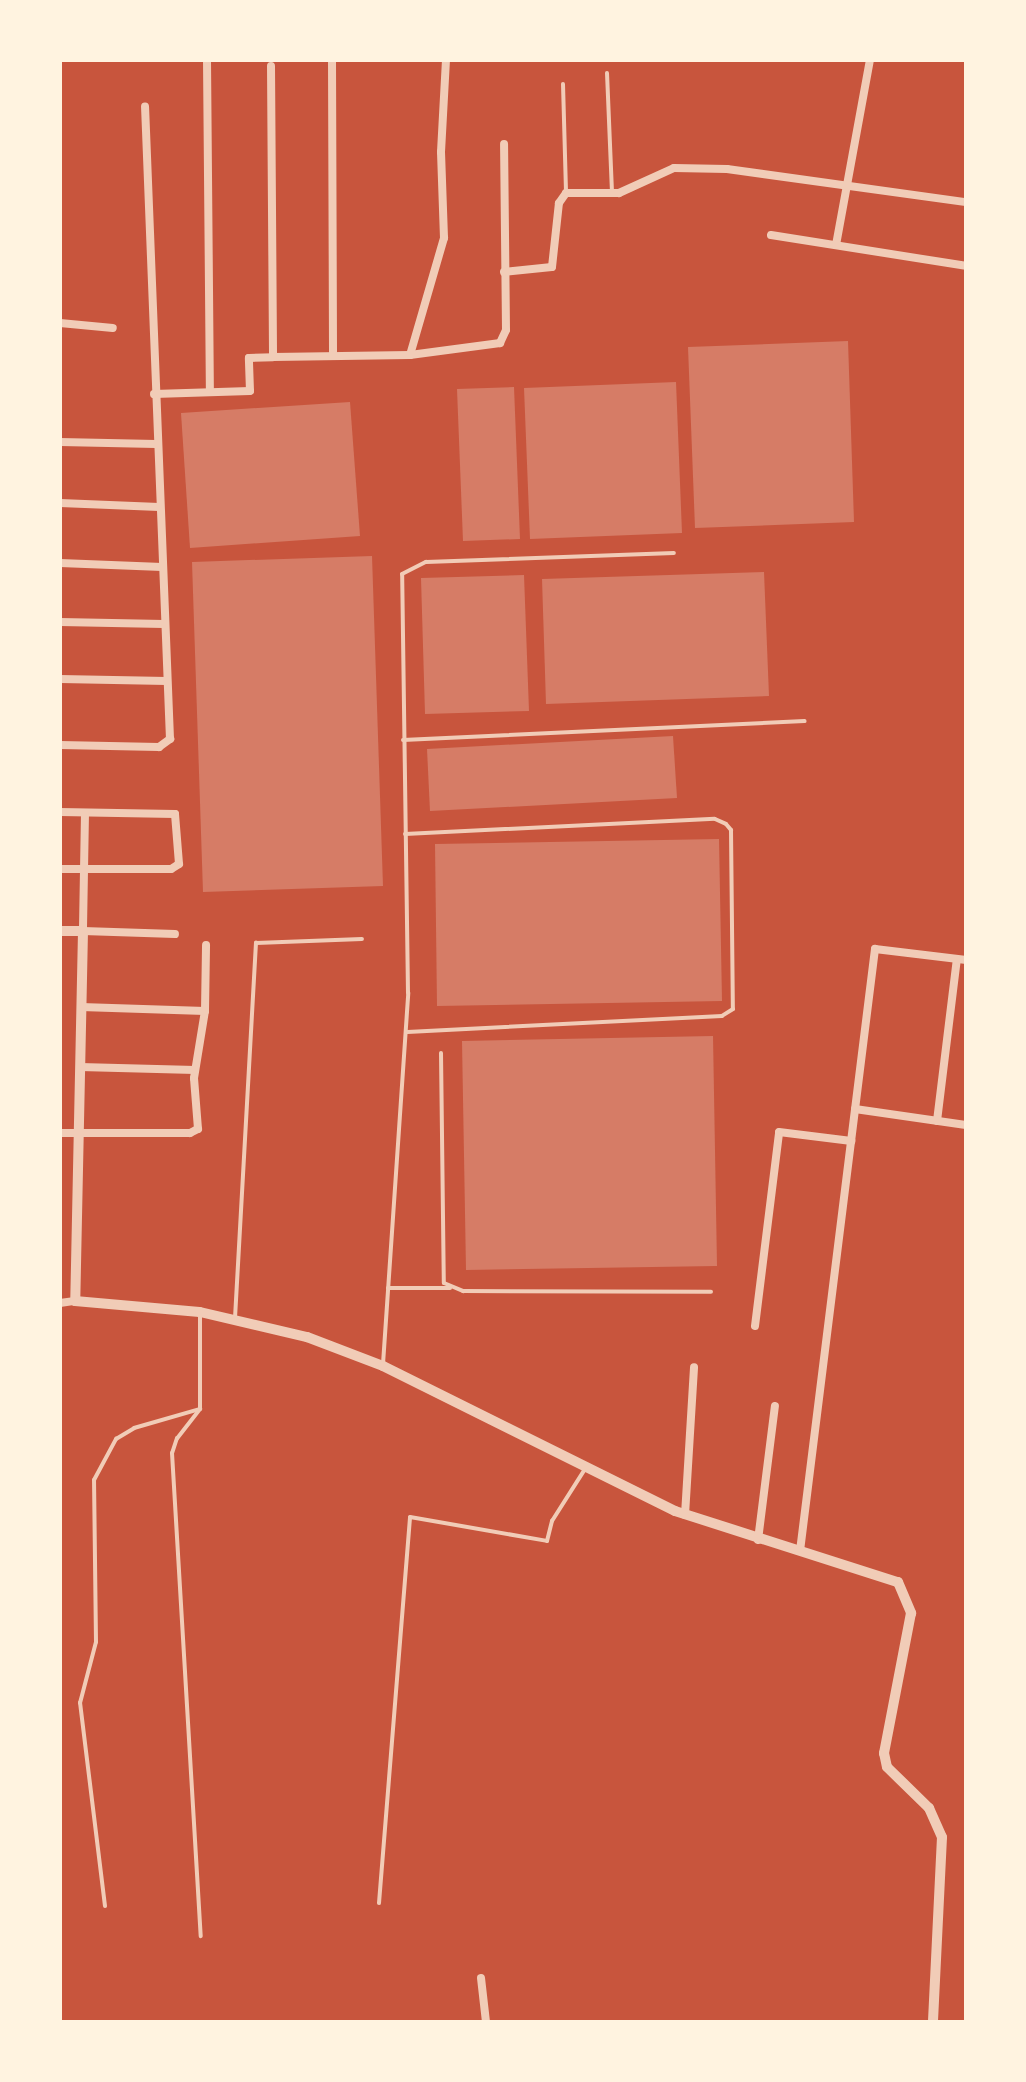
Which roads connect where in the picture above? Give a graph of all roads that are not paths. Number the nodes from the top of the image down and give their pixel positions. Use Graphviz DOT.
graph roads {
  1 [pos="207,60"];
  2 [pos="332,60"];
  3 [pos="446,60"];
  4 [pos="870,60"];
  5 [pos="271,66"];
  6 [pos="607,73"];
  7 [pos="563,84"];
  8 [pos="145,106"];
  9 [pos="504,144"];
  10 [pos="847,186"];
  11 [pos="566,193"];
  12 [pos="612,193"];
  13 [pos="966,202"];
  14 [pos="771,235"];
  15 [pos="836,245"];
  16 [pos="966,266"];
  17 [pos="504,272"];
  18 [pos="60,323"];
  19 [pos="113,328"];
  20 [pos="410,355"];
  21 [pos="333,356"];
  22 [pos="273,357"];
  23 [pos="210,391"];
  24 [pos="154,394"];
  25 [pos="60,442"];
  26 [pos="156,444"];
  27 [pos="60,503"];
  28 [pos="159,507"];
  29 [pos="674,553"];
  30 [pos="60,563"];
  31 [pos="162,567"];
  32 [pos="60,622"];
  33 [pos="164,624"];
  34 [pos="60,679"];
  35 [pos="167,681"];
  36 [pos="805,721"];
  37 [pos="403,740"];
  38 [pos="60,745"];
  39 [pos="60,812"];
  40 [pos="85,813"];
  41 [pos="405,834"];
  42 [pos="60,869"];
  43 [pos="83,871"];
  44 [pos="60,931"];
  45 [pos="83,931"];
  46 [pos="175,934"];
  47 [pos="362,939"];
  48 [pos="206,945"];
  49 [pos="962,959"];
  50 [pos="81,1007"];
  51 [pos="205,1011"];
  52 [pos="407,1032"];
  53 [pos="441,1053"];
  54 [pos="80,1067"];
  55 [pos="195,1070"];
  56 [pos="855,1109"];
  57 [pos="937,1121"];
  58 [pos="966,1125"];
  59 [pos="60,1133"];
  60 [pos="77,1133"];
  61 [pos="851,1141"];
  62 [pos="388,1288"];
  63 [pos="452,1288"];
  64 [pos="711,1292"];
  65 [pos="75,1301"];
  66 [pos="60,1303"];
  67 [pos="200,1312"];
  68 [pos="235,1321"];
  69 [pos="755,1326"];
  70 [pos="383,1366"];
  71 [pos="694,1367"];
  72 [pos="775,1406"];
  73 [pos="200,1409"];
  74 [pos="586,1467"];
  75 [pos="685,1515"];
  76 [pos="758,1540"];
  77 [pos="800,1551"];
  78 [pos="379,1903"];
  79 [pos="105,1906"];
  80 [pos="201,1936"];
  81 [pos="481,1978"];
  82 [pos="486,2022"];
  83 [pos="933,2022"];
  1 -- 23 [label="street"];
  2 -- 21 [label="street"];
  3 -- 20 [label="street"];
  4 -- 10 [label="street"];
  5 -- 22 [label="street"];
  6 -- 12 [label="lane"];
  7 -- 11 [label="lane"];
  8 -- 24 [label="street"];
  9 -- 17 [label="street"];
  10 -- 12 [label="street"];
  10 -- 13 [label="street"];
  10 -- 15 [label="street"];
  11 -- 12 [label="street"];
  11 -- 17 [label="street"];
  14 -- 15 [label="street"];
  15 -- 16 [label="street"];
  17 -- 20 [label="street"];
  18 -- 19 [label="street"];
  20 -- 21 [label="street"];
  21 -- 22 [label="street"];
  22 -- 23 [label="street"];
  23 -- 24 [label="street"];
  24 -- 26 [label="street"];
  25 -- 26 [label="street"];
  26 -- 28 [label="street"];
  27 -- 28 [label="street"];
  28 -- 31 [label="street"];
  29 -- 37 [label="lane"];
  30 -- 31 [label="street"];
  31 -- 33 [label="street"];
  32 -- 33 [label="street"];
  33 -- 35 [label="street"];
  34 -- 35 [label="street"];
  35 -- 38 [label="street"];
  36 -- 37 [label="lane"];
  37 -- 41 [label="lane"];
  39 -- 40 [label="street"];
  40 -- 43 [label="street"];
  40 -- 43 [label="street"];
  41 -- 52 [label="lane"];
  41 -- 52 [label="lane"];
  42 -- 43 [label="street"];
  43 -- 45 [label="street"];
  44 -- 45 [label="street"];
  45 -- 46 [label="street"];
  45 -- 50 [label="street"];
  47 -- 68 [label="lane"];
  48 -- 51 [label="street"];
  49 -- 56 [label="street"];
  49 -- 57 [label="street"];
  50 -- 51 [label="street"];
  50 -- 54 [label="street"];
  51 -- 55 [label="street"];
  52 -- 62 [label="lane"];
  53 -- 63 [label="lane"];
  54 -- 55 [label="street"];
  54 -- 60 [label="street"];
  55 -- 60 [label="street"];
  56 -- 57 [label="street"];
  56 -- 61 [label="street"];
  57 -- 58 [label="street"];
  59 -- 60 [label="street"];
  60 -- 65 [label="street"];
  61 -- 69 [label="street"];
  61 -- 77 [label="street"];
  62 -- 63 [label="lane"];
  62 -- 70 [label="lane"];
  63 -- 64 [label="lane"];
  65 -- 66 [label="street"];
  65 -- 67 [label="street"];
  67 -- 68 [label="street"];
  67 -- 73 [label="lane"];
  68 -- 70 [label="street"];
  70 -- 74 [label="street"];
  71 -- 75 [label="street"];
  72 -- 76 [label="street"];
  73 -- 79 [label="lane"];
  73 -- 80 [label="lane"];
  74 -- 75 [label="street"];
  74 -- 78 [label="lane"];
  75 -- 76 [label="street"];
  76 -- 77 [label="street"];
  77 -- 83 [label="street"];
  81 -- 82 [label="street"];
}
